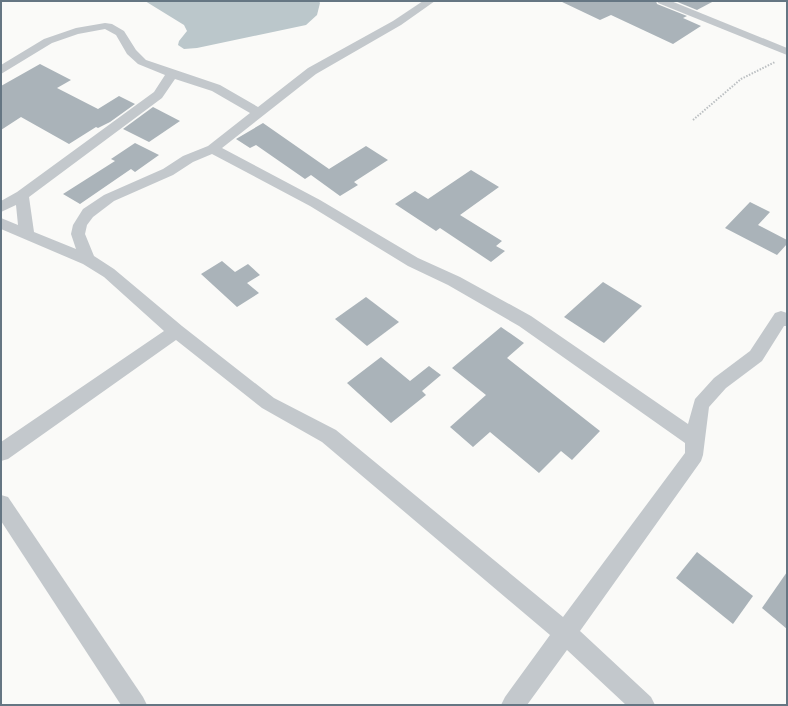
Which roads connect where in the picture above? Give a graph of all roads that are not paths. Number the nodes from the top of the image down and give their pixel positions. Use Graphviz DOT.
graph roads {
  1 [pos="430,1"];
  2 [pos="662,1"];
  3 [pos="784,56"];
  4 [pos="1,70"];
  5 [pos="172,74"];
  6 [pos="259,113"];
  7 [pos="213,149"];
  8 [pos="22,195"];
  9 [pos="1,207"];
  10 [pos="1,223"];
  11 [pos="27,234"];
  12 [pos="88,260"];
  13 [pos="785,315"];
  14 [pos="176,331"];
  15 [pos="695,439"];
  16 [pos="1,453"];
  17 [pos="1,504"];
  18 [pos="566,634"];
  19 [pos="135,705"];
  20 [pos="513,705"];
  21 [pos="642,705"];
  1 -- 6 [label="street"];
  2 -- 3 [label="street"];
  4 -- 5 [label="street"];
  5 -- 6 [label="street"];
  5 -- 8 [label="street"];
  6 -- 7 [label="street"];
  7 -- 12 [label="street"];
  7 -- 15 [label="street"];
  8 -- 9 [label="street"];
  8 -- 11 [label="street"];
  10 -- 11 [label="street"];
  11 -- 12 [label="street"];
  12 -- 14 [label="street"];
  13 -- 15 [label="street"];
  14 -- 16 [label="street"];
  14 -- 18 [label="street"];
  15 -- 18 [label="street"];
  17 -- 19 [label="street"];
  18 -- 20 [label="street"];
  18 -- 21 [label="street"];
}
